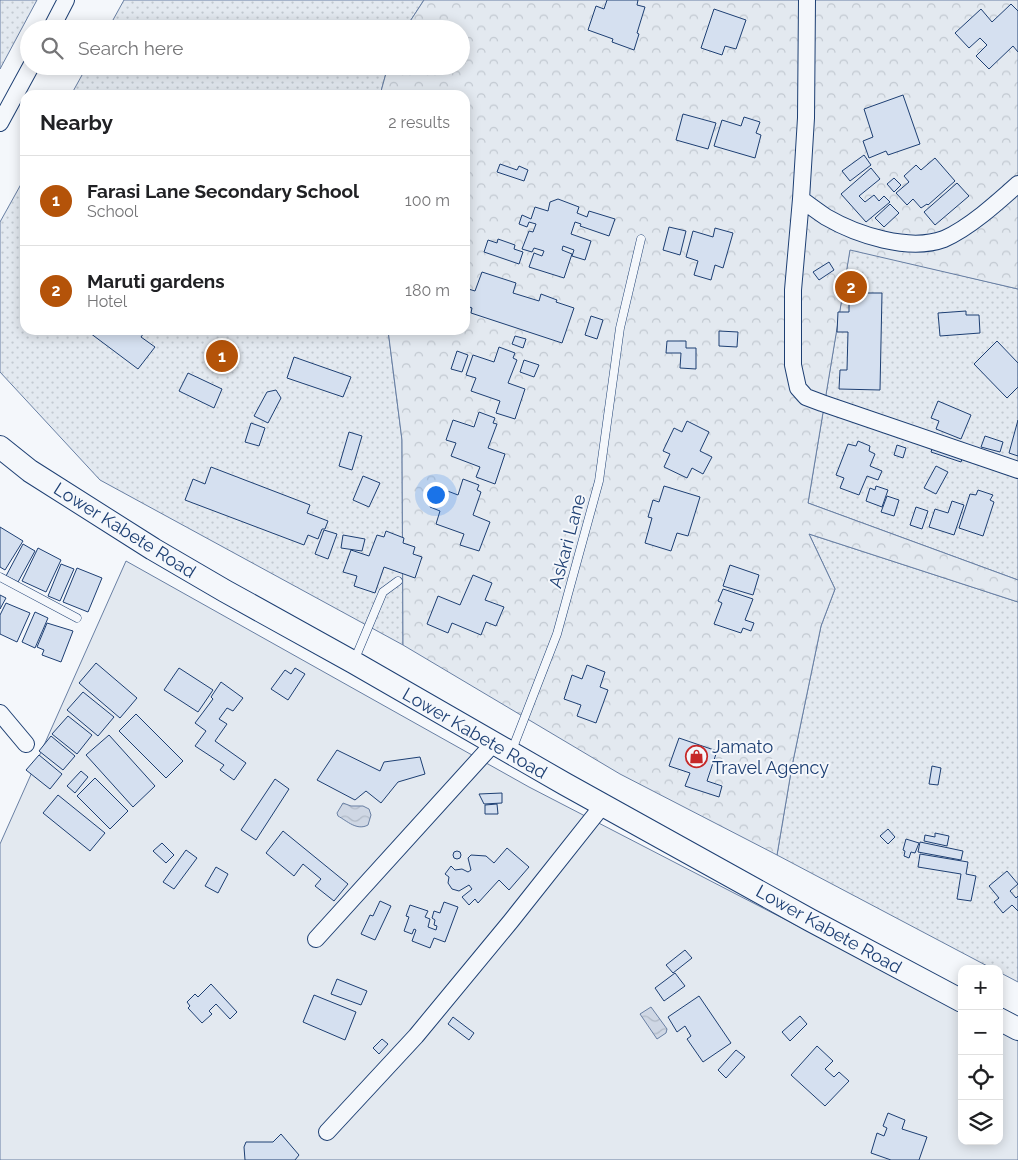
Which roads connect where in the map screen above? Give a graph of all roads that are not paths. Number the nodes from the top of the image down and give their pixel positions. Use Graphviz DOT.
graph roads {
  1 [pos="66,0"];
  2 [pos="807,0"];
  3 [pos="55,20"];
  4 [pos="26,75"];
  5 [pos="0,123"];
  6 [pos="1018,184"];
  7 [pos="801,199"];
  8 [pos="641,239"];
  9 [pos="0,447"];
  10 [pos="1018,470"];
  11 [pos="0,577"];
  12 [pos="398,581"];
  13 [pos="76,618"];
  14 [pos="353,662"];
  15 [pos="0,713"];
  16 [pos="26,744"];
  17 [pos="501,749"];
  18 [pos="603,805"];
  19 [pos="316,938"];
  20 [pos="958,999"];
  21 [pos="1003,1021"];
  22 [pos="1018,1029"];
  23 [pos="327,1132"];
  1 -- 3 [label="street"];
  2 -- 7 [label="street"];
  4 -- 5 [label="street"];
  6 -- 7 [label="street"];
  7 -- 10 [label="street"];
  8 -- 17 [label="lane, Askari Lane"];
  9 -- 14 [label="main road, Lower Kabete Road"];
  11 -- 13 [label="lane"];
  12 -- 14 [label="lane"];
  14 -- 17 [label="main road, Lower Kabete Road"];
  15 -- 16 [label="street"];
  17 -- 18 [label="main road, Lower Kabete Road"];
  17 -- 19 [label="street"];
  18 -- 20 [label="main road, Lower Kabete Road"];
  18 -- 23 [label="street"];
  21 -- 22 [label="main road"];
}
